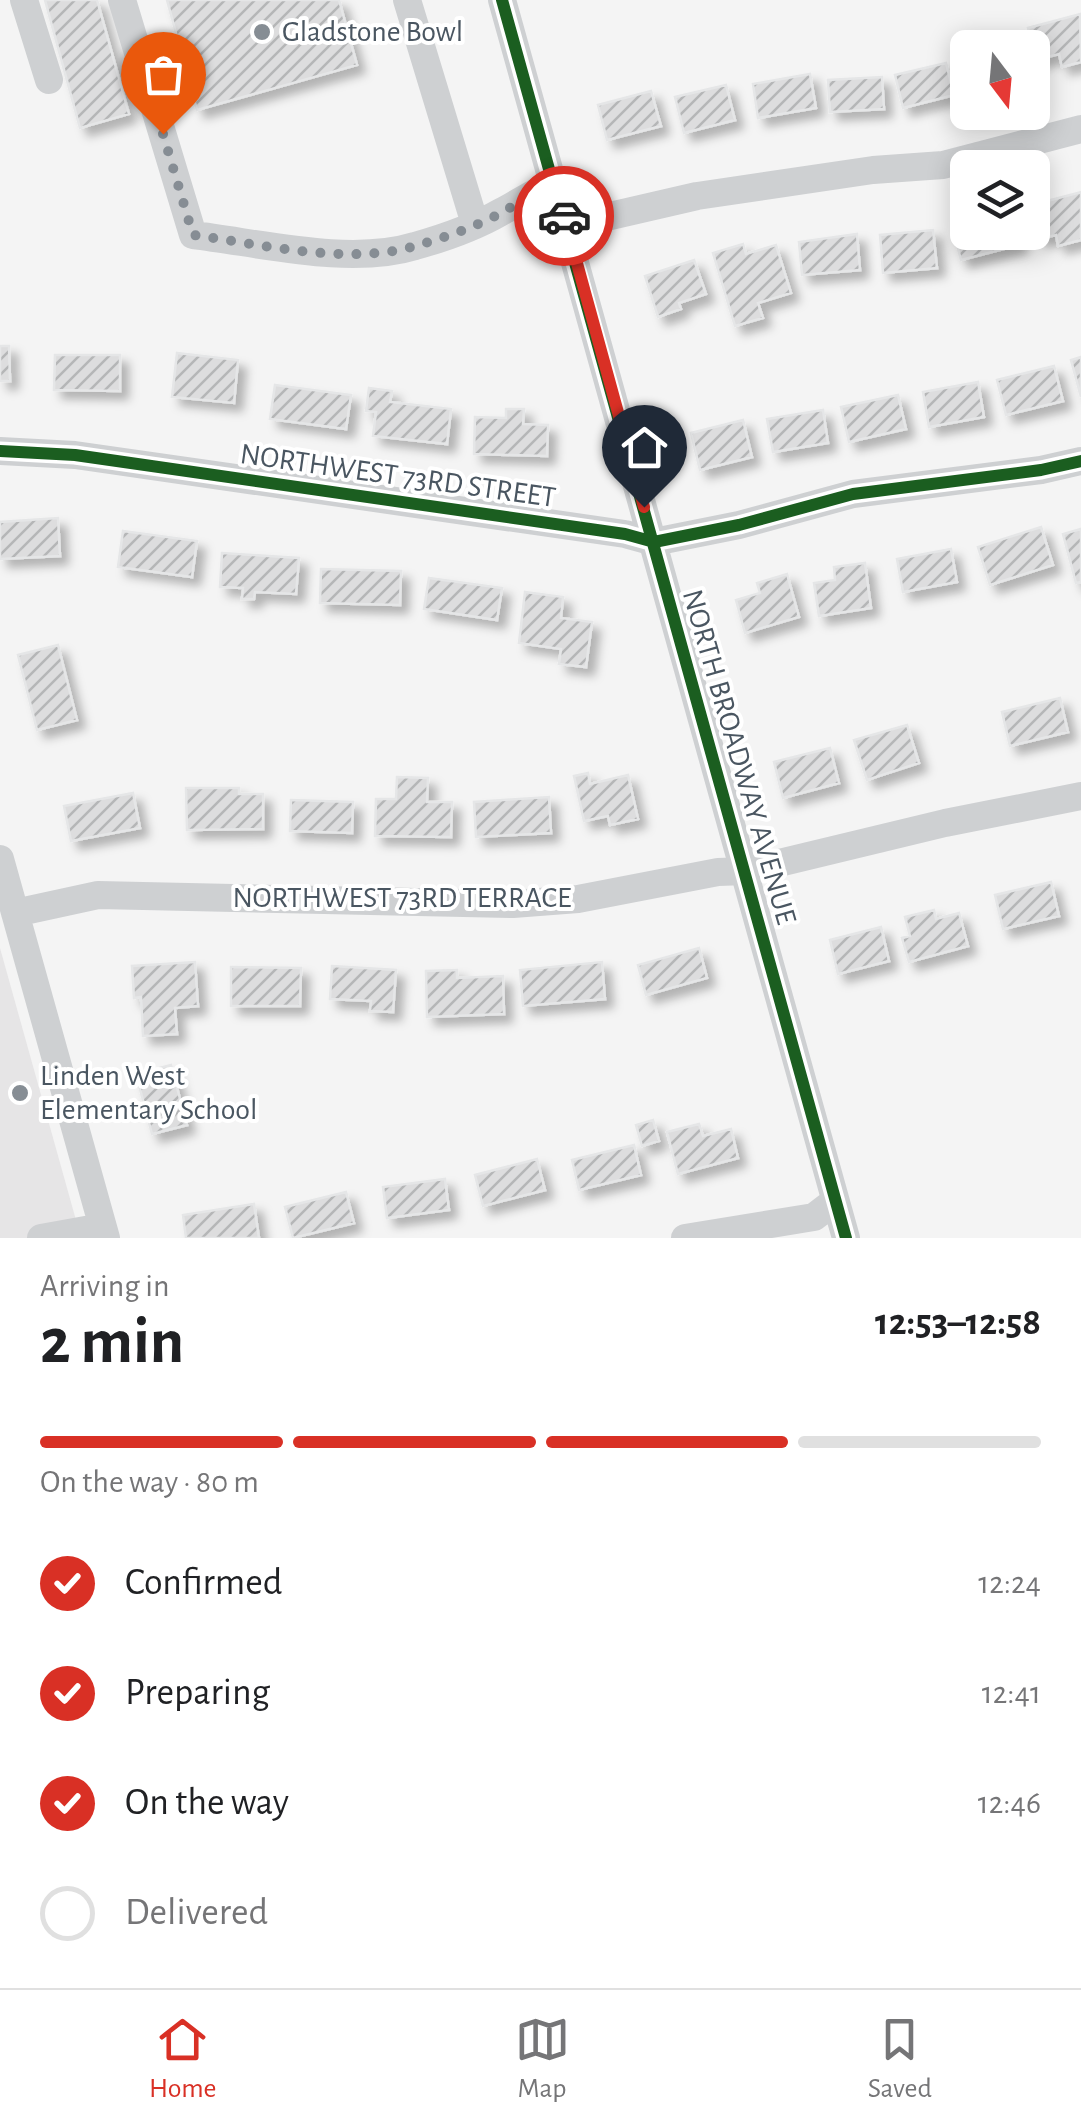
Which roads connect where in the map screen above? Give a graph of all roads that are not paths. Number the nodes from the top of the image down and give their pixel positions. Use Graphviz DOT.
graph roads {
  1 [pos="24,0"];
  2 [pos="122,0"];
  3 [pos="407,0"];
  4 [pos="502,0"];
  5 [pos="49,80"];
  6 [pos="1081,128"];
  7 [pos="555,184"];
  8 [pos="475,224"];
  9 [pos="567,226"];
  10 [pos="0,451"];
  11 [pos="1081,461"];
  12 [pos="654,542"];
  13 [pos="1081,796"];
  14 [pos="0,860"];
  15 [pos="746,871"];
  16 [pos="15,914"];
  17 [pos="835,1201"];
  18 [pos="104,1232"];
  19 [pos="41,1238"];
  20 [pos="685,1238"];
  21 [pos="846,1238"];
  1 -- 5 [label="street"];
  2 -- 8 [label="street"];
  3 -- 8 [label="street"];
  4 -- 7 [label="street, NORTH BROADWAY AVENUE"];
  6 -- 9 [label="street"];
  7 -- 8 [label="street"];
  7 -- 9 [label="street, NORTH BROADWAY AVENUE"];
  9 -- 12 [label="street, NORTH BROADWAY AVENUE"];
  10 -- 12 [label="street, NORTHWEST 73RD STREET"];
  11 -- 12 [label="street, NORTHWEST 73RD STREET"];
  12 -- 15 [label="street, NORTH BROADWAY AVENUE"];
  13 -- 15 [label="street, NORTHWEST 73RD TERRACE"];
  14 -- 16 [label="street"];
  15 -- 16 [label="street, NORTHWEST 73RD TERRACE"];
  15 -- 17 [label="street, NORTH BROADWAY AVENUE"];
  16 -- 18 [label="street"];
  17 -- 20 [label="street"];
  17 -- 21 [label="street, NORTH BROADWAY AVENUE"];
  18 -- 19 [label="street"];
}
